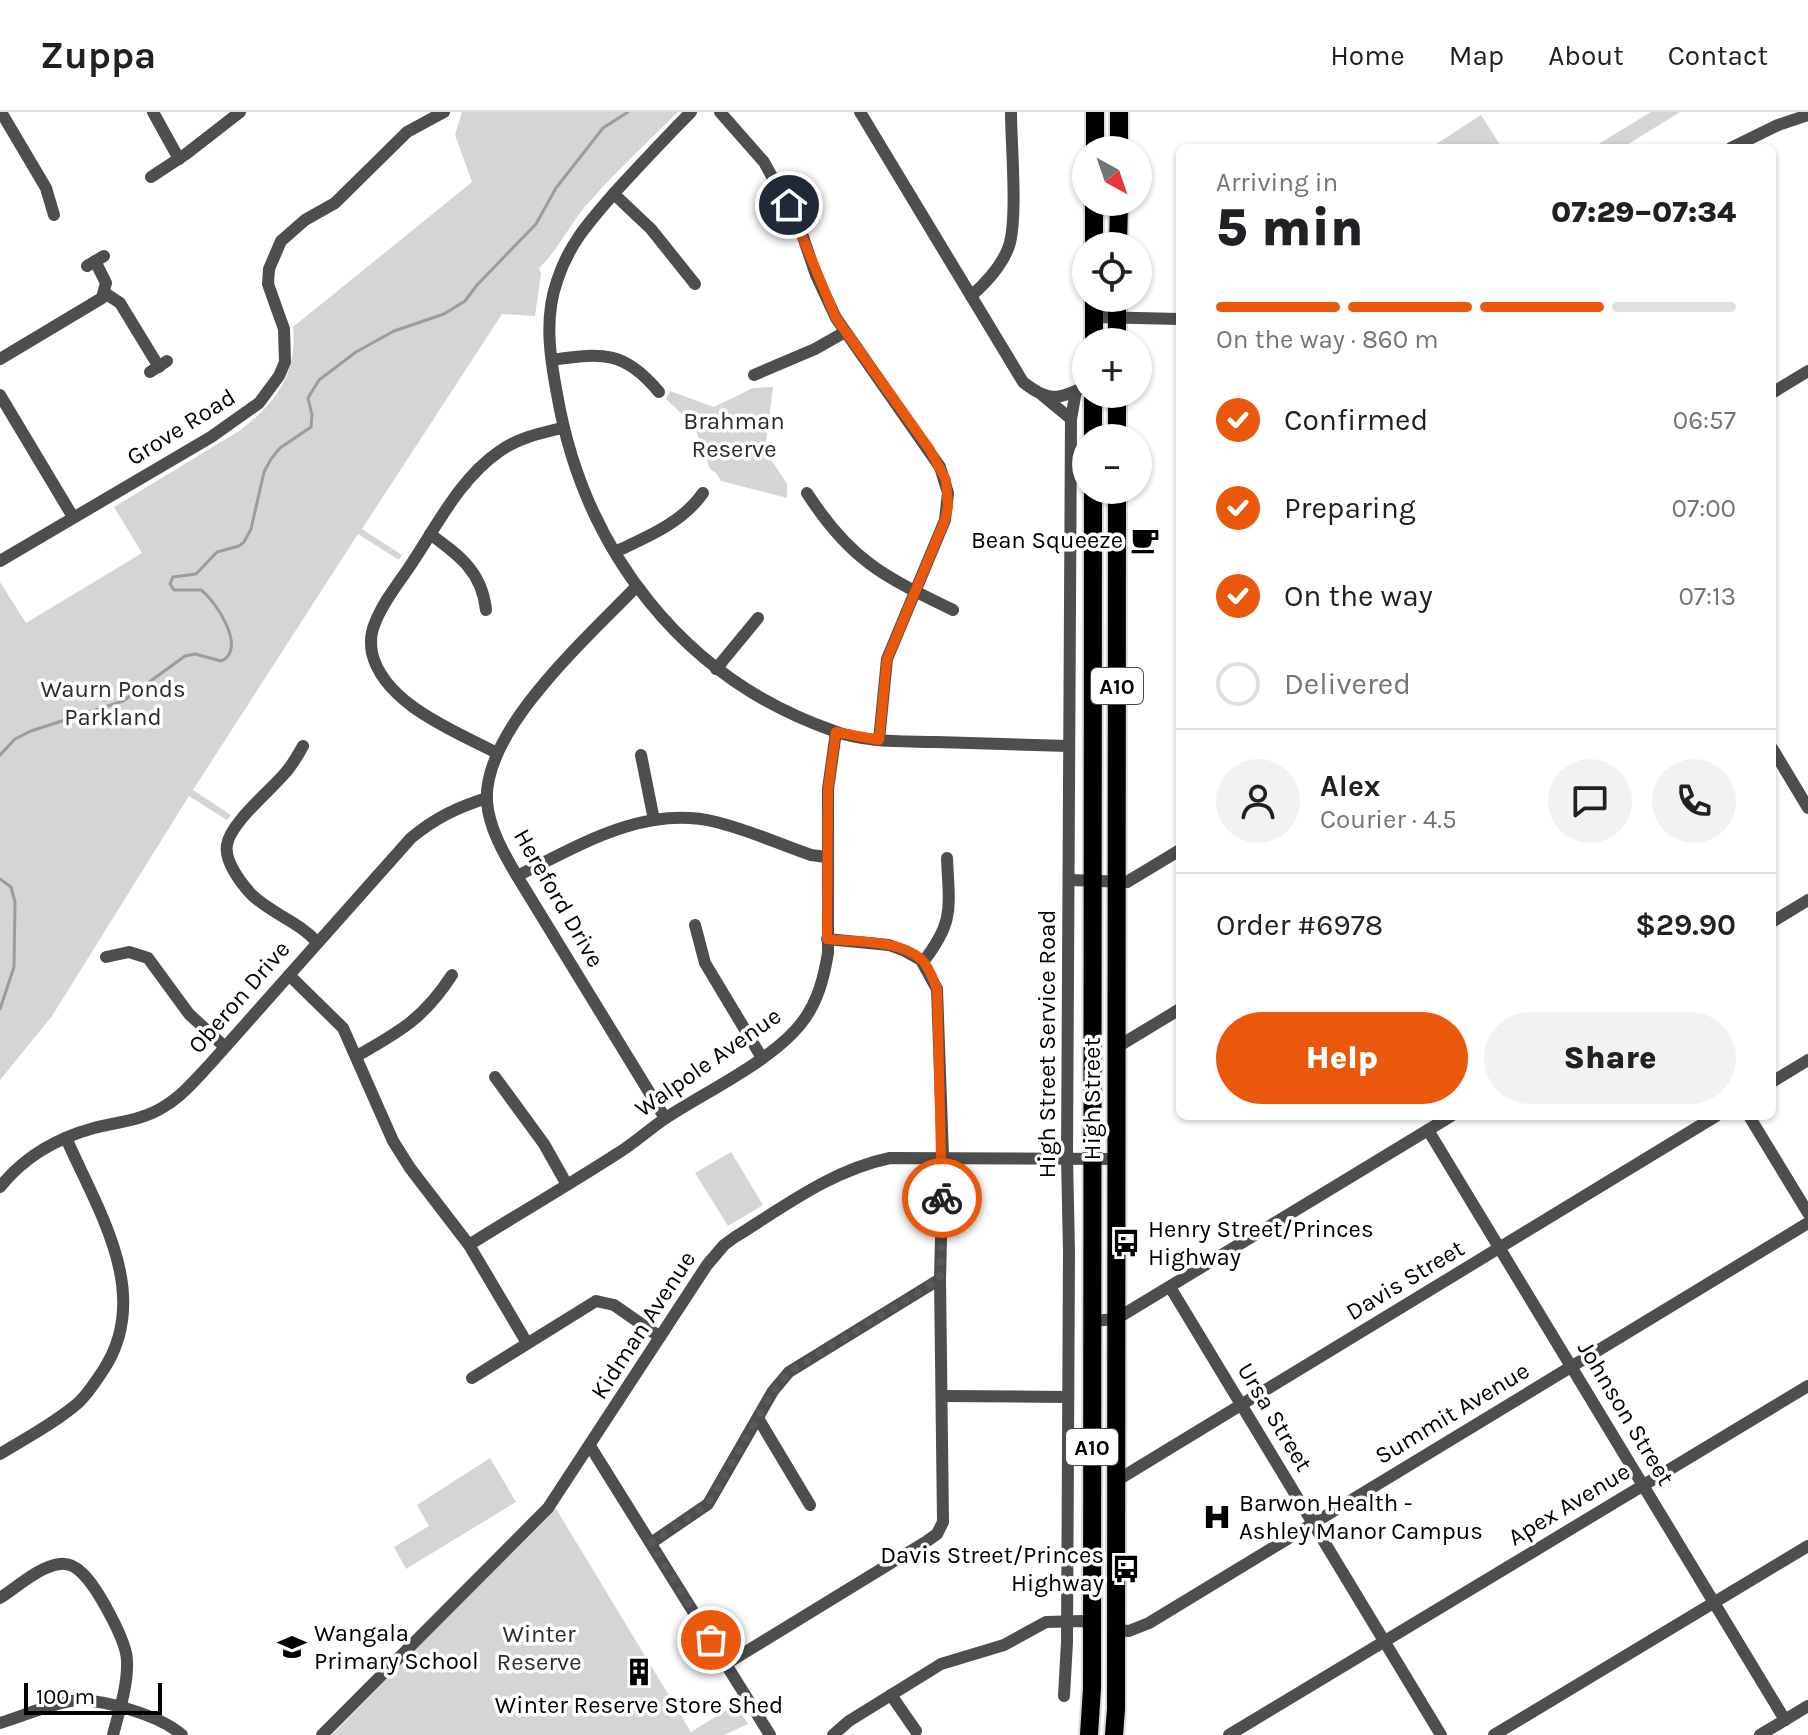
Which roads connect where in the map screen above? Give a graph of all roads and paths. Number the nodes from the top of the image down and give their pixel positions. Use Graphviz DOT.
graph roads {
  1 [pos="1,112"];
  2 [pos="153,112"];
  3 [pos="240,112"];
  4 [pos="444,112"];
  5 [pos="691,112"];
  6 [pos="720,112"];
  7 [pos="1011,112"];
  8 [pos="1095,112"];
  9 [pos="1119,112"];
  10 [pos="865,114"];
  11 [pos="1808,115"];
  12 [pos="1095,136"];
  13 [pos="1119,136"];
  14 [pos="1739,144"];
  15 [pos="179,159"];
  16 [pos="151,177"];
  17 [pos="614,194"];
  18 [pos="54,215"];
  19 [pos="95,261"];
  20 [pos="695,284"];
  21 [pos="105,293"];
  22 [pos="971,296"];
  23 [pos="1106,312"];
  24 [pos="1117,312"];
  25 [pos="1117,317"];
  26 [pos="1176,319"];
  27 [pos="1117,328"];
  28 [pos="845,332"];
  29 [pos="0,359"];
  30 [pos="552,360"];
  31 [pos="159,367"];
  32 [pos="1808,371"];
  33 [pos="754,375"];
  34 [pos="1776,391"];
  35 [pos="659,392"];
  36 [pos="1072,394"];
  37 [pos="0,395"];
  38 [pos="1042,395"];
  39 [pos="1076,408"];
  40 [pos="1071,419"];
  41 [pos="562,428"];
  42 [pos="703,493"];
  43 [pos="807,493"];
  44 [pos="1093,504"];
  45 [pos="1117,504"];
  46 [pos="73,517"];
  47 [pos="430,534"];
  48 [pos="615,552"];
  49 [pos="0,561"];
  50 [pos="636,587"];
  51 [pos="915,591"];
  52 [pos="486,610"];
  53 [pos="953,610"];
  54 [pos="758,618"];
  55 [pos="716,669"];
  56 [pos="836,732"];
  57 [pos="879,740"];
  58 [pos="303,746"];
  59 [pos="1069,746"];
  60 [pos="497,753"];
  61 [pos="641,755"];
  62 [pos="1776,755"];
  63 [pos="487,798"];
  64 [pos="1808,808"];
  65 [pos="654,820"];
  66 [pos="1176,852"];
  67 [pos="826,857"];
  68 [pos="947,858"];
  69 [pos="517,876"];
  70 [pos="1070,880"];
  71 [pos="1092,881"];
  72 [pos="1117,882"];
  73 [pos="1808,900"];
  74 [pos="1776,920"];
  75 [pos="695,925"];
  76 [pos="827,939"];
  77 [pos="317,942"];
  78 [pos="106,957"];
  79 [pos="923,962"];
  80 [pos="289,975"];
  81 [pos="452,975"];
  82 [pos="1176,1011"];
  83 [pos="225,1047"];
  84 [pos="1117,1047"];
  85 [pos="357,1056"];
  86 [pos="762,1058"];
  87 [pos="1808,1060"];
  88 [pos="495,1077"];
  89 [pos="1776,1080"];
  90 [pos="665,1118"];
  91 [pos="1444,1120"];
  92 [pos="1710,1120"];
  93 [pos="1751,1120"];
  94 [pos="1428,1130"];
  95 [pos="66,1138"];
  96 [pos="943,1157"];
  97 [pos="1067,1158"];
  98 [pos="1092,1159"];
  99 [pos="1116,1159"];
  100 [pos="566,1183"];
  101 [pos="0,1187"];
  102 [pos="1808,1213"];
  103 [pos="1808,1223"];
  104 [pos="469,1245"];
  105 [pos="1500,1249"];
  106 [pos="940,1279"];
  107 [pos="1170,1287"];
  108 [pos="1116,1319"];
  109 [pos="1092,1321"];
  110 [pos="660,1337"];
  111 [pos="527,1343"];
  112 [pos="1572,1366"];
  113 [pos="472,1378"];
  114 [pos="1808,1386"];
  115 [pos="942,1396"];
  116 [pos="1067,1397"];
  117 [pos="1241,1405"];
  118 [pos="758,1418"];
  119 [pos="590,1446"];
  120 [pos="0,1454"];
  121 [pos="1116,1481"];
  122 [pos="1643,1485"];
  123 [pos="810,1505"];
  124 [pos="1313,1523"];
  125 [pos="651,1543"];
  126 [pos="1808,1546"];
  127 [pos="0,1598"];
  128 [pos="1714,1602"];
  129 [pos="1067,1621"];
  130 [pos="1092,1624"];
  131 [pos="1115,1630"];
  132 [pos="1384,1641"];
  133 [pos="726,1664"];
  134 [pos="891,1695"];
  135 [pos="1064,1696"];
  136 [pos="1808,1706"];
  137 [pos="120,1707"];
  138 [pos="1785,1720"];
  139 [pos="0,1723"];
  140 [pos="916,1731"];
  141 [pos="113,1735"];
  142 [pos="182,1735"];
  143 [pos="322,1735"];
  144 [pos="770,1735"];
  145 [pos="833,1735"];
  146 [pos="1089,1735"];
  147 [pos="1116,1735"];
  148 [pos="1229,1735"];
  149 [pos="1441,1735"];
  150 [pos="1494,1735"];
  151 [pos="1760,1735"];
  1 -- 18 [label="street"];
  2 -- 15 [label="street"];
  3 -- 15 [label="street"];
  4 -- 46 [label="street, Grove Road"];
  5 -- 17 [label="street"];
  6 -- 28 [label="street"];
  7 -- 22 [label="street"];
  8 -- 12 [label="highway"];
  9 -- 13 [label="highway"];
  10 -- 22 [label="street"];
  11 -- 14 [label="street"];
  15 -- 16 [label="street"];
  17 -- 20 [label="street"];
  17 -- 30 [label="street"];
  19 -- 21 [label="street"];
  21 -- 29 [label="street"];
  21 -- 31 [label="street"];
  22 -- 38 [label="street"];
  23 -- 25 [label="street"];
  24 -- 25 [label="highway"];
  25 -- 26 [label="street"];
  25 -- 27 [label="highway"];
  28 -- 33 [label="street"];
  28 -- 51 [label="street"];
  30 -- 35 [label="street"];
  30 -- 41 [label="street"];
  32 -- 34 [label="street"];
  36 -- 38 [label="street"];
  37 -- 46 [label="street"];
  38 -- 40 [label="street"];
  39 -- 40 [label="street, High Street Service Road"];
  40 -- 59 [label="street, High Street Service Road"];
  41 -- 47 [label="street"];
  41 -- 48 [label="street"];
  42 -- 48 [label="street"];
  43 -- 51 [label="street"];
  44 -- 71 [label="highway, High Street / A10"];
  45 -- 72 [label="highway, High Street / A10"];
  46 -- 49 [label="street, Grove Road"];
  47 -- 52 [label="street"];
  47 -- 60 [label="street"];
  48 -- 50 [label="street"];
  50 -- 55 [label="street"];
  50 -- 60 [label="street, Hereford Drive"];
  51 -- 53 [label="street"];
  51 -- 57 [label="street"];
  54 -- 55 [label="street"];
  55 -- 56 [label="street"];
  56 -- 57 [label="street"];
  56 -- 67 [label="street, Walpole Avenue"];
  57 -- 59 [label="street"];
  58 -- 77 [label="street"];
  59 -- 70 [label="street, High Street Service Road"];
  60 -- 63 [label="street, Hereford Drive"];
  61 -- 65 [label="street"];
  62 -- 64 [label="street"];
  63 -- 69 [label="street, Hereford Drive"];
  63 -- 77 [label="street, Oberon Drive"];
  65 -- 67 [label="street"];
  65 -- 69 [label="street"];
  66 -- 72 [label="street"];
  67 -- 76 [label="street, Walpole Avenue"];
  68 -- 79 [label="street"];
  69 -- 90 [label="street, Hereford Drive"];
  70 -- 71 [label="street"];
  70 -- 97 [label="street, High Street Service Road"];
  71 -- 72 [label="street"];
  71 -- 98 [label="highway, High Street / A10"];
  72 -- 84 [label="highway, High Street / A10"];
  73 -- 74 [label="street"];
  75 -- 86 [label="street"];
  76 -- 79 [label="street"];
  76 -- 86 [label="street, Walpole Avenue"];
  77 -- 80 [label="street, Oberon Drive"];
  78 -- 83 [label="street"];
  79 -- 96 [label="street"];
  80 -- 83 [label="street, Oberon Drive"];
  80 -- 85 [label="street"];
  81 -- 85 [label="street"];
  82 -- 84 [label="street"];
  83 -- 95 [label="street, Oberon Drive"];
  84 -- 99 [label="highway, High Street / A10"];
  85 -- 104 [label="street"];
  86 -- 90 [label="street, Walpole Avenue"];
  87 -- 89 [label="street"];
  88 -- 100 [label="street"];
  90 -- 100 [label="street, Walpole Avenue"];
  91 -- 94 [label="street"];
  92 -- 105 [label="street, Davis Street"];
  93 -- 102 [label="street"];
  94 -- 105 [label="street, Johnson Street"];
  94 -- 107 [label="street"];
  95 -- 101 [label="street, Oberon Drive"];
  95 -- 120 [label="street"];
  96 -- 97 [label="street, Kidman Avenue"];
  96 -- 106 [label="street"];
  96 -- 110 [label="street, Kidman Avenue"];
  97 -- 98 [label="street, Kidman Avenue"];
  97 -- 116 [label="street, High Street Service Road"];
  98 -- 99 [label="street, Kidman Avenue"];
  98 -- 109 [label="highway, High Street / A10"];
  99 -- 108 [label="highway, High Street / A10"];
  100 -- 104 [label="street, Walpole Avenue"];
  103 -- 112 [label="street, Summit Avenue"];
  104 -- 111 [label="street"];
  105 -- 112 [label="street, Johnson Street"];
  105 -- 117 [label="street, Davis Street"];
  106 -- 115 [label="street"];
  106 -- 118 [label="street"];
  107 -- 108 [label="street"];
  107 -- 117 [label="street, Ursa Street"];
  108 -- 109 [label="street"];
  108 -- 121 [label="highway, High Street / A10"];
  109 -- 130 [label="highway, High Street / A10"];
  110 -- 111 [label="street"];
  110 -- 119 [label="street, Kidman Avenue"];
  111 -- 113 [label="street"];
  112 -- 122 [label="street, Johnson Street"];
  112 -- 124 [label="street, Summit Avenue"];
  114 -- 122 [label="street, Apex Avenue"];
  115 -- 116 [label="street"];
  115 -- 133 [label="street"];
  116 -- 129 [label="street, High Street Service Road"];
  117 -- 121 [label="street, Davis Street"];
  117 -- 124 [label="street, Ursa Street"];
  118 -- 123 [label="street"];
  118 -- 125 [label="street"];
  119 -- 125 [label="street"];
  119 -- 143 [label="street, Kidman Avenue"];
  121 -- 131 [label="highway, High Street / A10"];
  122 -- 128 [label="street, Johnson Street"];
  122 -- 132 [label="street, Apex Avenue"];
  124 -- 131 [label="street, Summit Avenue"];
  124 -- 132 [label="street, Ursa Street"];
  125 -- 133 [label="street"];
  126 -- 128 [label="street"];
  127 -- 137 [label="street"];
  128 -- 138 [label="street, Johnson Street"];
  128 -- 150 [label="street"];
  129 -- 130 [label="street"];
  129 -- 134 [label="street"];
  129 -- 135 [label="street, High Street Service Road"];
  130 -- 131 [label="highway"];
  130 -- 146 [label="highway, High Street / A10"];
  131 -- 147 [label="highway, High Street / A10"];
  132 -- 148 [label="street, Apex Avenue"];
  132 -- 149 [label="street, Ursa Street"];
  133 -- 144 [label="street"];
  134 -- 140 [label="street"];
  134 -- 145 [label="street"];
  136 -- 138 [label="street"];
  137 -- 139 [label="street"];
  137 -- 141 [label="street"];
  137 -- 142 [label="street"];
  138 -- 151 [label="street"];
}
